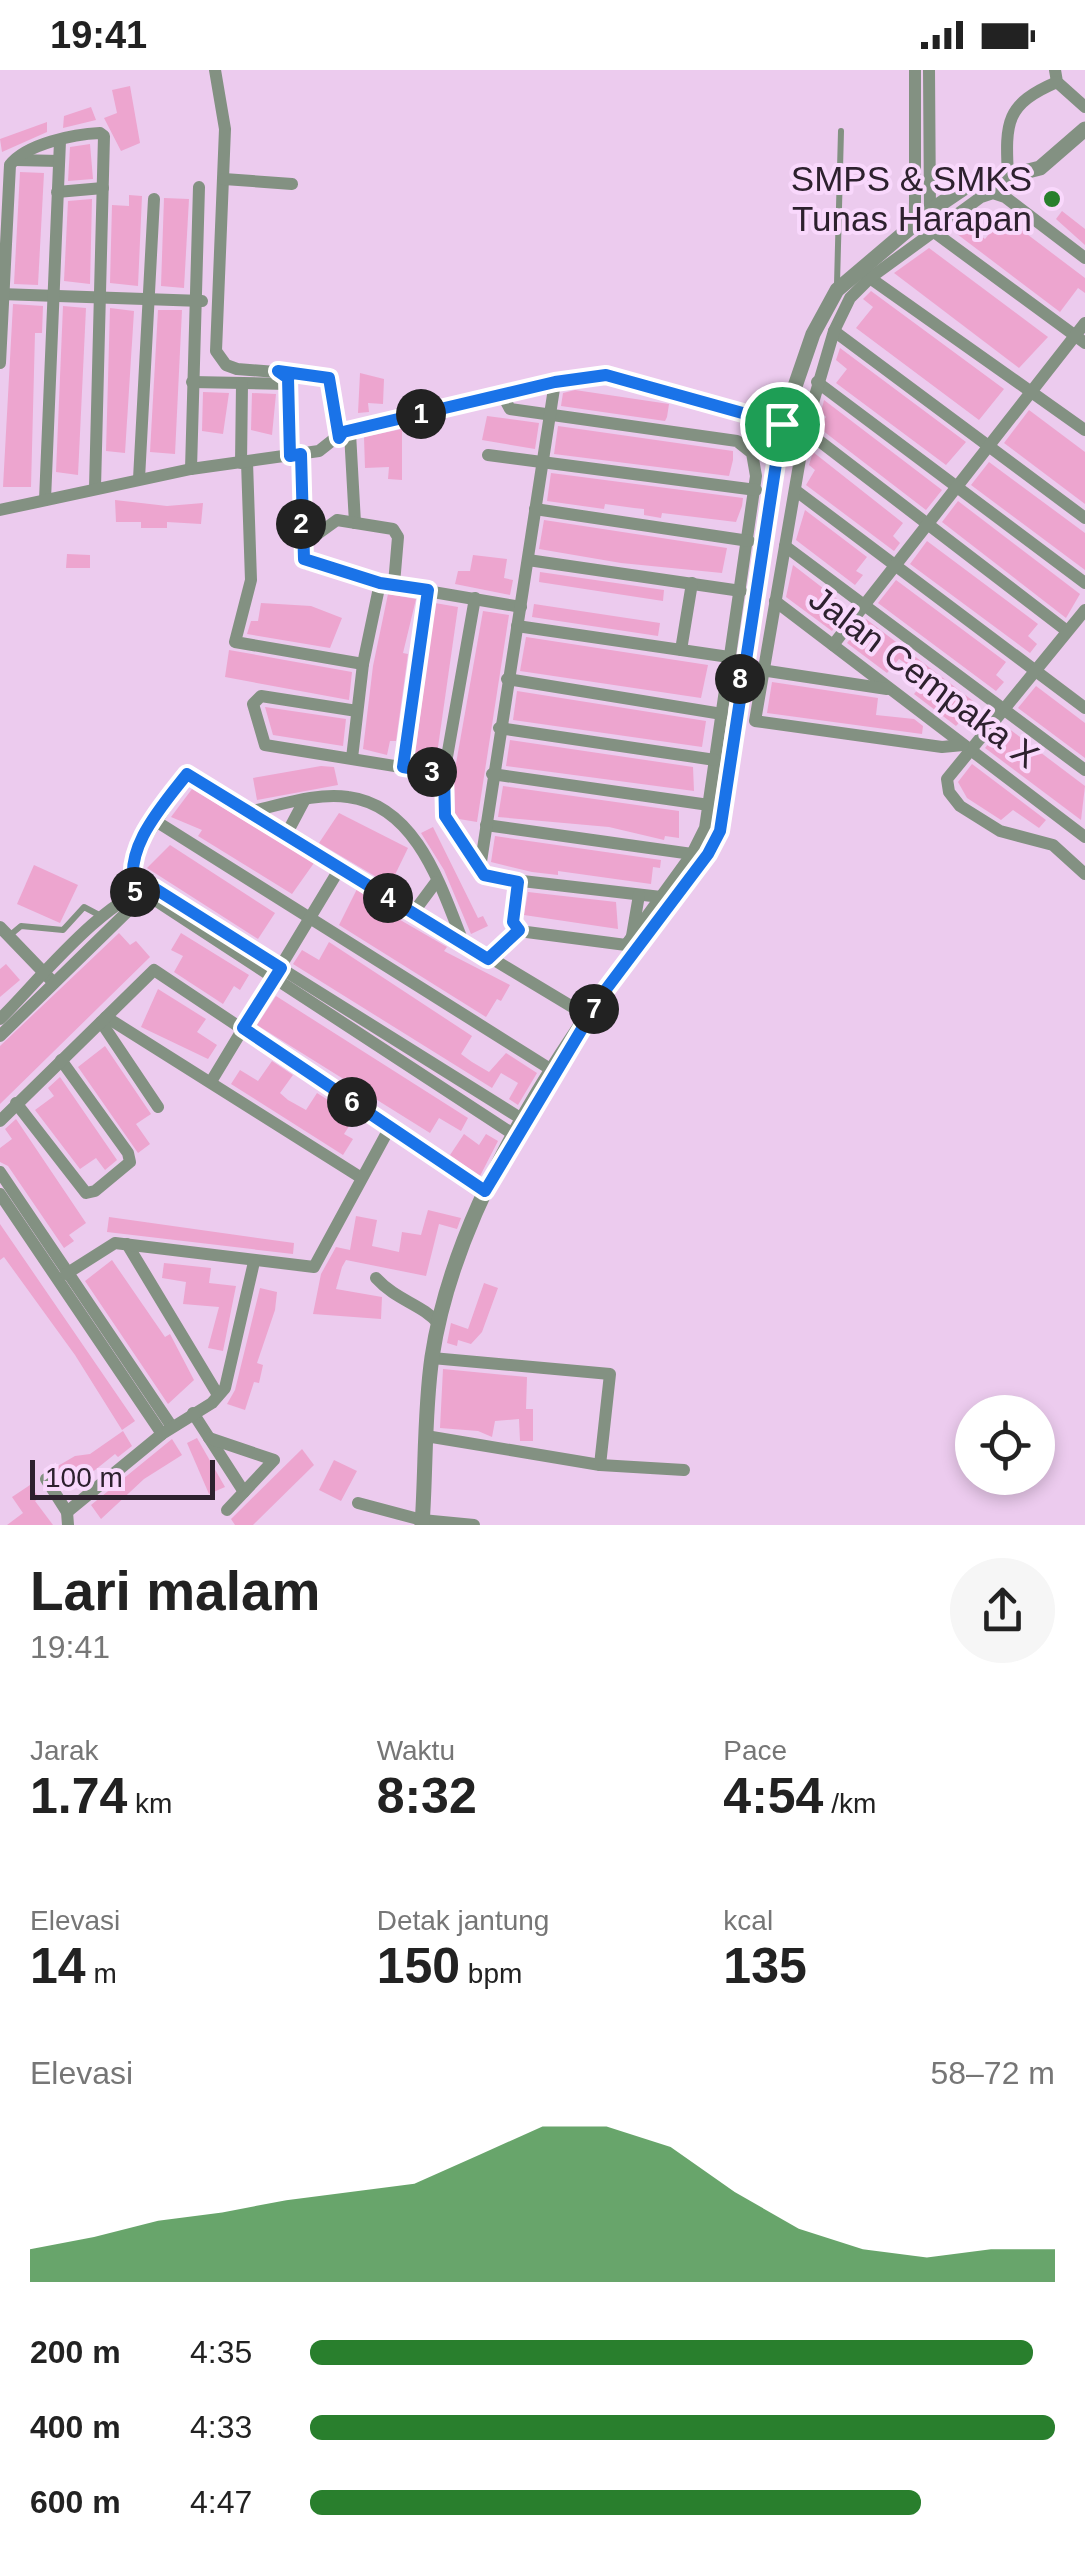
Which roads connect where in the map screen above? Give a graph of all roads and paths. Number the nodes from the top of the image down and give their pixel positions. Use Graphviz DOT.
graph roads {
  1 [pos="215,70"];
  2 [pos="914,70"];
  3 [pos="929,70"];
  4 [pos="1056,76"];
  5 [pos="1085,107"];
  6 [pos="1085,129"];
  7 [pos="840,131"];
  8 [pos="60,141"];
  9 [pos="14,160"];
  10 [pos="59,161"];
  11 [pos="1008,176"];
  12 [pos="224,179"];
  13 [pos="292,184"];
  14 [pos="200,187"];
  15 [pos="103,188"];
  16 [pos="4,190"];
  17 [pos="57,192"];
  18 [pos="154,199"];
  19 [pos="930,211"];
  20 [pos="915,223"];
  21 [pos="934,232"];
  22 [pos="3,241"];
  23 [pos="1085,258"];
  24 [pos="870,278"];
  25 [pos="837,290"];
  26 [pos="2,294"];
  27 [pos="52,296"];
  28 [pos="100,297"];
  29 [pos="150,299"];
  30 [pos="196,300"];
  31 [pos="217,302"];
  32 [pos="1085,323"];
  33 [pos="834,330"];
  34 [pos="1080,340"];
  35 [pos="1,341"];
  36 [pos="0,363"];
  37 [pos="278,371"];
  38 [pos="192,382"];
  39 [pos="555,382"];
  40 [pos="817,382"];
  41 [pos="242,384"];
  42 [pos="288,384"];
  43 [pos="1031,390"];
  44 [pos="502,394"];
  45 [pos="551,414"];
  46 [pos="782,424"];
  47 [pos="805,430"];
  48 [pos="1085,430"];
  49 [pos="345,436"];
  50 [pos="987,446"];
  51 [pos="488,455"];
  52 [pos="296,456"];
  53 [pos="544,461"];
  54 [pos="244,462"];
  55 [pos="190,470"];
  56 [pos="139,480"];
  57 [pos="956,484"];
  58 [pos="95,488"];
  59 [pos="756,490"];
  60 [pos="794,490"];
  61 [pos="45,500"];
  62 [pos="535,509"];
  63 [pos="0,510"];
  64 [pos="1085,518"];
  65 [pos="355,522"];
  66 [pos="926,522"];
  67 [pos="749,540"];
  68 [pos="301,546"];
  69 [pos="784,546"];
  70 [pos="528,560"];
  71 [pos="894,564"];
  72 [pos="692,583"];
  73 [pos="1085,583"];
  74 [pos="387,584"];
  75 [pos="428,590"];
  76 [pos="741,591"];
  77 [pos="475,598"];
  78 [pos="774,601"];
  79 [pos="864,606"];
  80 [pos="521,607"];
  81 [pos="1085,610"];
  82 [pos="517,626"];
  83 [pos="741,626"];
  84 [pos="1067,631"];
  85 [pos="833,645"];
  86 [pos="681,650"];
  87 [pos="729,657"];
  88 [pos="363,664"];
  89 [pos="762,670"];
  90 [pos="1036,672"];
  91 [pos="507,680"];
  92 [pos="890,690"];
  93 [pos="1085,708"];
  94 [pos="357,711"];
  95 [pos="1006,711"];
  96 [pos="722,714"];
  97 [pos="499,728"];
  98 [pos="966,747"];
  99 [pos="352,758"];
  100 [pos="715,760"];
  101 [pos="403,767"];
  102 [pos="1085,770"];
  103 [pos="444,774"];
  104 [pos="492,774"];
  105 [pos="304,801"];
  106 [pos="709,805"];
  107 [pos="248,812"];
  108 [pos="154,820"];
  109 [pos="486,825"];
  110 [pos="712,830"];
  111 [pos="286,835"];
  112 [pos="1085,837"];
  113 [pos="692,854"];
  114 [pos="340,868"];
  115 [pos="480,868"];
  116 [pos="1085,874"];
  117 [pos="436,882"];
  118 [pos="518,882"];
  119 [pos="136,893"];
  120 [pos="638,895"];
  121 [pos="662,897"];
  122 [pos="413,913"];
  123 [pos="102,917"];
  124 [pos="312,917"];
  125 [pos="653,918"];
  126 [pos="519,930"];
  127 [pos="3,933"];
  128 [pos="632,938"];
  129 [pos="464,944"];
  130 [pos="488,959"];
  131 [pos="278,972"];
  132 [pos="49,979"];
  133 [pos="589,1017"];
  134 [pos="0,1019"];
  135 [pos="103,1019"];
  136 [pos="243,1028"];
  137 [pos="0,1036"];
  138 [pos="60,1060"];
  139 [pos="555,1072"];
  140 [pos="212,1080"];
  141 [pos="16,1103"];
  142 [pos="158,1107"];
  143 [pos="0,1121"];
  144 [pos="525,1121"];
  145 [pos="390,1128"];
  146 [pos="516,1136"];
  147 [pos="0,1172"];
  148 [pos="360,1177"];
  149 [pos="485,1191"];
  150 [pos="0,1194"];
  151 [pos="127,1244"];
  152 [pos="254,1262"];
  153 [pos="66,1274"];
  154 [pos="376,1278"];
  155 [pos="439,1324"];
  156 [pos="432,1358"];
  157 [pos="218,1395"];
  158 [pos="193,1413"];
  159 [pos="167,1430"];
  160 [pos="426,1436"];
  161 [pos="209,1438"];
  162 [pos="600,1465"];
  163 [pos="684,1470"];
  164 [pos="46,1479"];
  165 [pos="244,1492"];
  166 [pos="358,1502"];
  167 [pos="227,1510"];
  168 [pos="67,1519"];
  169 [pos="422,1522"];
  170 [pos="474,1525"];
  1 -- 12 [label="street"];
  2 -- 20 [label="street"];
  3 -- 19 [label="street"];
  4 -- 5 [label="street"];
  4 -- 11 [label="street"];
  6 -- 11 [label="street"];
  7 -- 25 [label="lane"];
  8 -- 9 [label="street"];
  8 -- 10 [label="street"];
  8 -- 15 [label="street"];
  9 -- 10 [label="street"];
  9 -- 16 [label="street"];
  10 -- 17 [label="street"];
  11 -- 19 [label="street"];
  12 -- 13 [label="street"];
  12 -- 31 [label="street"];
  14 -- 30 [label="street"];
  15 -- 17 [label="street"];
  15 -- 28 [label="street"];
  16 -- 22 [label="street"];
  17 -- 27 [label="street"];
  18 -- 29 [label="street"];
  19 -- 20 [label="street"];
  20 -- 25 [label="street"];
  21 -- 23 [label="street"];
  21 -- 24 [label="street"];
  21 -- 34 [label="street"];
  22 -- 26 [label="street"];
  24 -- 33 [label="street"];
  24 -- 43 [label="street"];
  25 -- 46 [label="street"];
  26 -- 27 [label="street"];
  26 -- 35 [label="street"];
  27 -- 28 [label="street"];
  27 -- 61 [label="street"];
  28 -- 29 [label="street"];
  28 -- 58 [label="street"];
  29 -- 30 [label="street"];
  29 -- 56 [label="street"];
  30 -- 31 [label="street"];
  30 -- 38 [label="street"];
  31 -- 37 [label="street"];
  32 -- 34 [label="street"];
  33 -- 40 [label="street"];
  33 -- 50 [label="street"];
  34 -- 43 [label="street"];
  35 -- 36 [label="street"];
  37 -- 42 [label="street"];
  37 -- 49 [label="street"];
  38 -- 41 [label="street"];
  38 -- 55 [label="street"];
  39 -- 44 [label="street"];
  39 -- 45 [label="street"];
  39 -- 46 [label="street"];
  40 -- 47 [label="street"];
  40 -- 57 [label="street"];
  41 -- 42 [label="street"];
  41 -- 54 [label="street"];
  42 -- 52 [label="street"];
  43 -- 48 [label="street"];
  43 -- 50 [label="street"];
  44 -- 45 [label="street"];
  44 -- 49 [label="street"];
  45 -- 53 [label="street"];
  45 -- 59 [label="street"];
  46 -- 83 [label="street"];
  47 -- 60 [label="street"];
  47 -- 66 [label="street"];
  49 -- 52 [label="street"];
  49 -- 65 [label="street"];
  50 -- 57 [label="street"];
  50 -- 64 [label="street"];
  51 -- 53 [label="street"];
  52 -- 54 [label="street"];
  52 -- 68 [label="street"];
  53 -- 59 [label="street"];
  53 -- 62 [label="street"];
  54 -- 55 [label="street"];
  54 -- 88 [label="street"];
  55 -- 56 [label="street"];
  56 -- 58 [label="street"];
  57 -- 66 [label="street"];
  57 -- 73 [label="street"];
  58 -- 61 [label="street"];
  59 -- 67 [label="street"];
  60 -- 69 [label="street"];
  60 -- 71 [label="street"];
  61 -- 63 [label="street"];
  62 -- 67 [label="street"];
  62 -- 70 [label="street"];
  65 -- 68 [label="street"];
  65 -- 74 [label="street"];
  66 -- 71 [label="street"];
  66 -- 84 [label="street"];
  67 -- 76 [label="street"];
  68 -- 74 [label="street"];
  69 -- 78 [label="street"];
  69 -- 79 [label="street"];
  70 -- 72 [label="street"];
  70 -- 80 [label="street"];
  71 -- 79 [label="street"];
  71 -- 90 [label="street"];
  72 -- 76 [label="street"];
  72 -- 86 [label="street"];
  74 -- 75 [label="street"];
  74 -- 88 [label="street"];
  75 -- 77 [label="street"];
  75 -- 101 [label="street"];
  76 -- 83 [label="street"];
  77 -- 80 [label="street"];
  77 -- 103 [label="street"];
  78 -- 85 [label="street, Jalan Cempaka X"];
  78 -- 89 [label="street"];
  79 -- 85 [label="street"];
  79 -- 95 [label="street"];
  80 -- 82 [label="street"];
  81 -- 84 [label="street"];
  82 -- 86 [label="street"];
  82 -- 91 [label="street"];
  83 -- 87 [label="street"];
  83 -- 110 [label="street"];
  84 -- 90 [label="street"];
  85 -- 92 [label="street, Jalan Cempaka X"];
  86 -- 87 [label="street"];
  87 -- 96 [label="street"];
  88 -- 94 [label="street"];
  89 -- 92 [label="street"];
  89 -- 98 [label="street"];
  90 -- 93 [label="street"];
  90 -- 95 [label="street"];
  91 -- 96 [label="street"];
  91 -- 97 [label="street"];
  92 -- 98 [label="street, Jalan Cempaka X"];
  94 -- 99 [label="street"];
  94 -- 99 [label="street"];
  95 -- 98 [label="street"];
  95 -- 102 [label="street"];
  96 -- 100 [label="street"];
  97 -- 100 [label="street"];
  97 -- 104 [label="street"];
  98 -- 112 [label="street, Jalan Cempaka X"];
  98 -- 116 [label="street"];
  99 -- 101 [label="street"];
  100 -- 106 [label="street"];
  101 -- 103 [label="street"];
  103 -- 115 [label="street"];
  104 -- 106 [label="street"];
  104 -- 109 [label="street"];
  105 -- 107 [label="street"];
  105 -- 111 [label="street"];
  105 -- 117 [label="street"];
  106 -- 110 [label="street"];
  107 -- 108 [label="street"];
  107 -- 111 [label="street"];
  108 -- 119 [label="street"];
  108 -- 124 [label="street"];
  109 -- 113 [label="street"];
  109 -- 115 [label="street"];
  110 -- 113 [label="street"];
  110 -- 125 [label="street"];
  111 -- 114 [label="street"];
  113 -- 121 [label="street"];
  114 -- 122 [label="street"];
  114 -- 124 [label="street"];
  115 -- 118 [label="street"];
  117 -- 122 [label="street"];
  117 -- 129 [label="street"];
  118 -- 120 [label="street"];
  118 -- 126 [label="street"];
  119 -- 123 [label="street"];
  119 -- 131 [label="street"];
  120 -- 121 [label="street"];
  120 -- 128 [label="street"];
  121 -- 125 [label="street"];
  122 -- 129 [label="street"];
  123 -- 127 [label="lane"];
  123 -- 132 [label="street"];
  124 -- 131 [label="street"];
  124 -- 139 [label="street"];
  125 -- 128 [label="street"];
  125 -- 133 [label="street"];
  126 -- 128 [label="street"];
  126 -- 130 [label="street"];
  127 -- 132 [label="street"];
  129 -- 130 [label="street"];
  130 -- 133 [label="street"];
  131 -- 132 [label="street"];
  131 -- 136 [label="street"];
  131 -- 144 [label="street"];
  131 -- 146 [label="street"];
  132 -- 134 [label="street"];
  132 -- 137 [label="street"];
  133 -- 139 [label="street"];
  135 -- 136 [label="street"];
  135 -- 138 [label="street"];
  135 -- 140 [label="street"];
  135 -- 142 [label="street"];
  136 -- 140 [label="street"];
  136 -- 145 [label="street"];
  138 -- 141 [label="street"];
  138 -- 141 [label="street"];
  139 -- 144 [label="street"];
  140 -- 148 [label="street"];
  141 -- 143 [label="street"];
  144 -- 146 [label="street"];
  145 -- 148 [label="street"];
  145 -- 149 [label="street"];
  146 -- 149 [label="street"];
  147 -- 153 [label="street"];
  148 -- 152 [label="street"];
  149 -- 155 [label="street"];
  150 -- 159 [label="street"];
  151 -- 152 [label="street"];
  151 -- 153 [label="street"];
  151 -- 157 [label="street"];
  152 -- 157 [label="street"];
  153 -- 159 [label="street"];
  154 -- 155 [label="street"];
  155 -- 156 [label="street"];
  156 -- 160 [label="street"];
  156 -- 162 [label="street"];
  157 -- 158 [label="street"];
  158 -- 159 [label="street"];
  158 -- 161 [label="street"];
  159 -- 168 [label="street"];
  160 -- 162 [label="street"];
  160 -- 169 [label="street"];
  161 -- 165 [label="street"];
  161 -- 165 [label="street"];
  162 -- 163 [label="street"];
  164 -- 168 [label="street"];
  165 -- 167 [label="street"];
  166 -- 169 [label="street"];
  169 -- 170 [label="street"];
}
